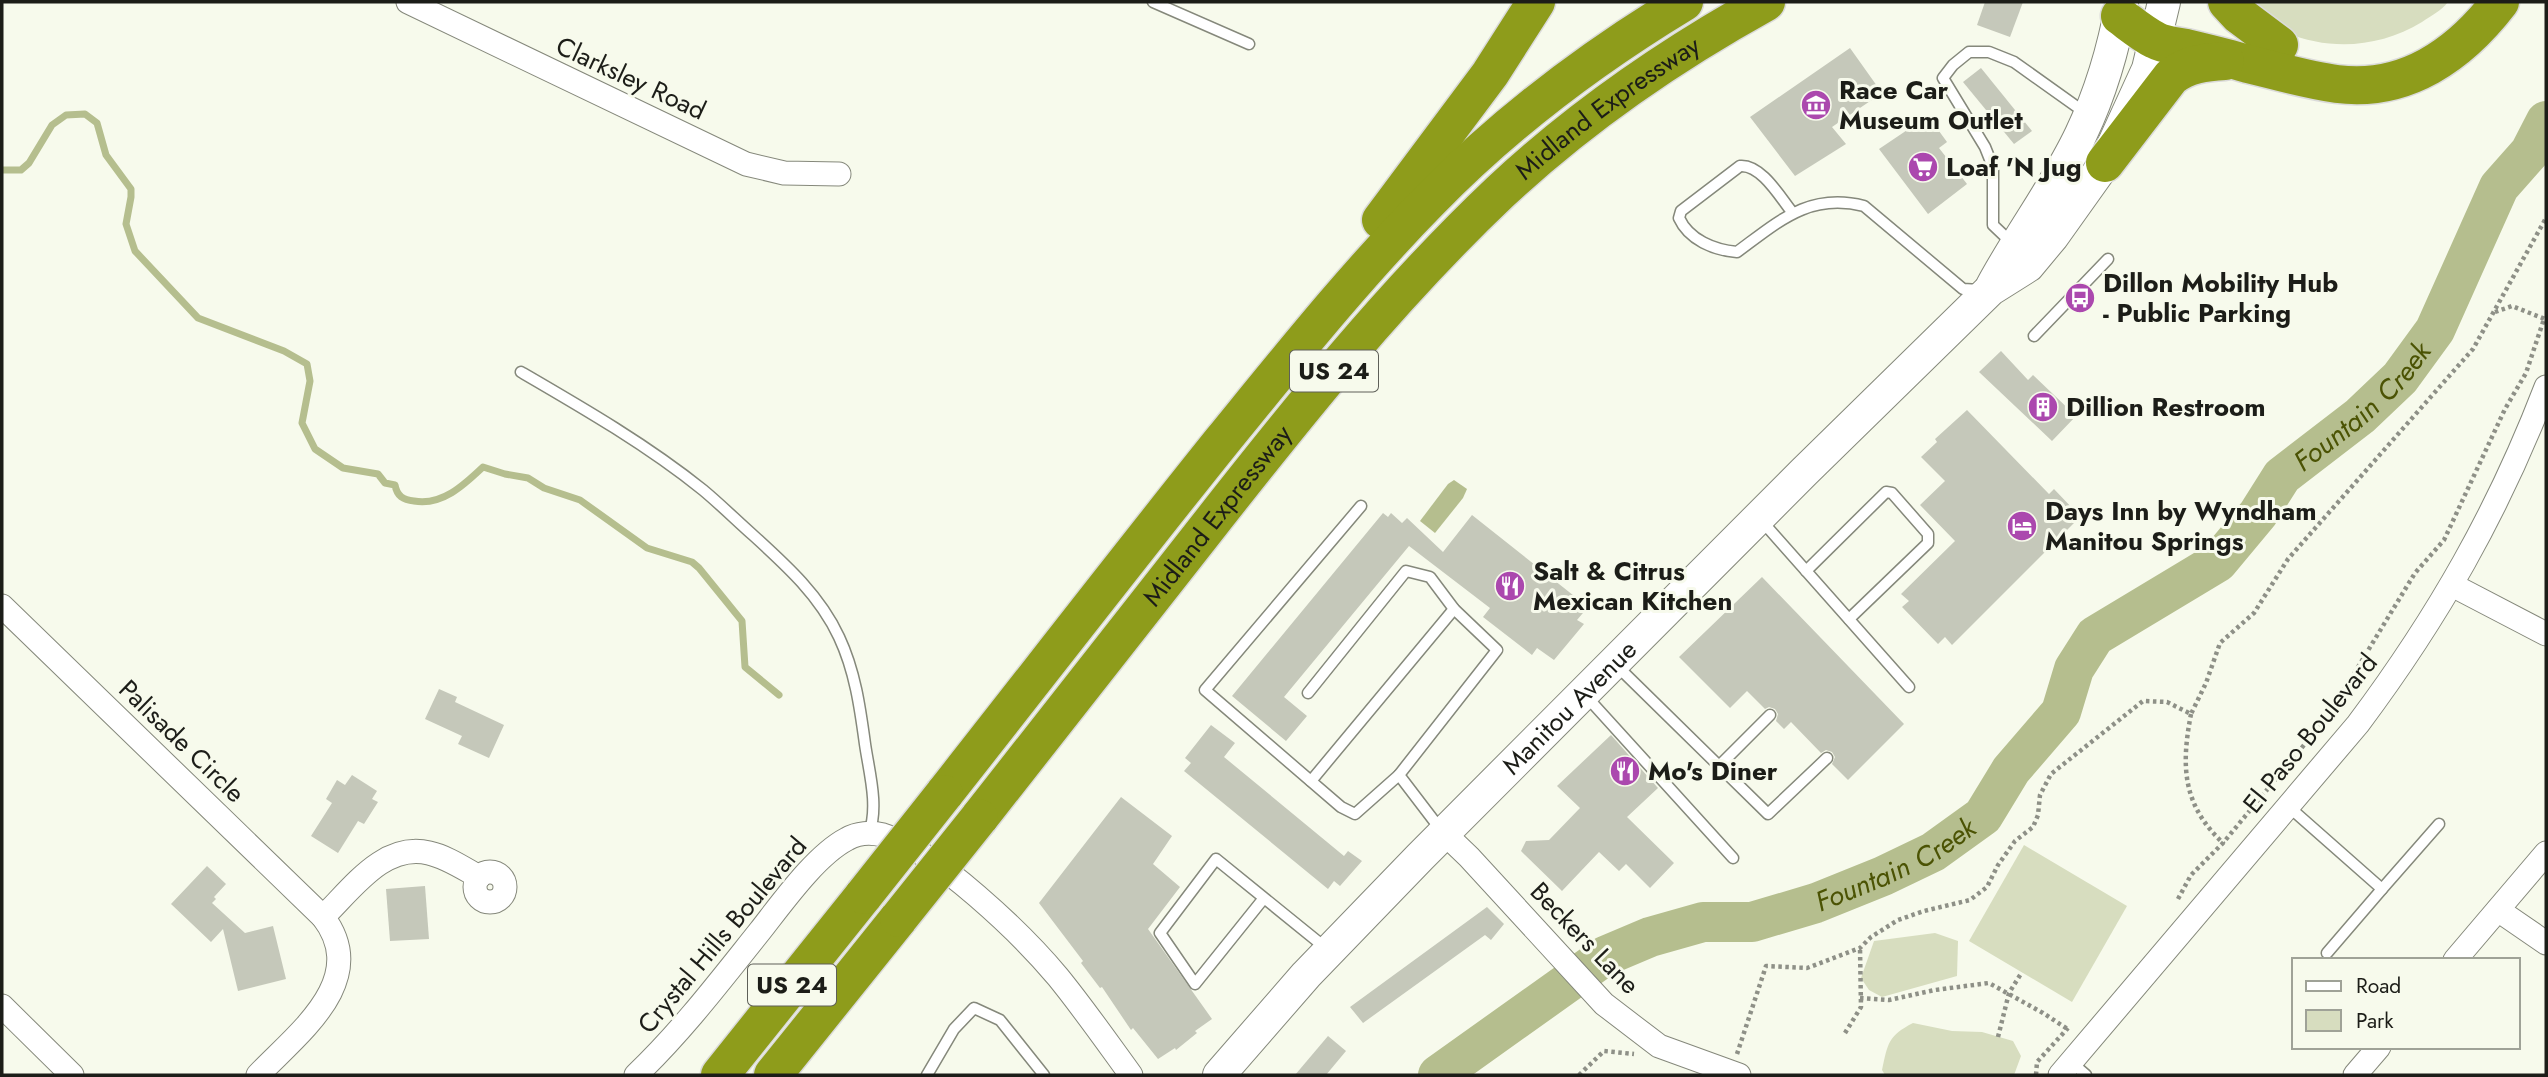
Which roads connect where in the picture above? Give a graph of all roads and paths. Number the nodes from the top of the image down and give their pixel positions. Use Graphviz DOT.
graph roads {
  1 [pos="408,2"];
  2 [pos="1153,2"];
  3 [pos="1536,2"];
  4 [pos="1684,2"];
  5 [pos="1766,2"];
  6 [pos="2227,2"];
  7 [pos="2468,2"];
  8 [pos="2500,2"];
  9 [pos="2121,9"];
  10 [pos="2160,20"];
  11 [pos="1249,44"];
  12 [pos="2279,45"];
  13 [pos="2238,61"];
  14 [pos="2089,116"];
  15 [pos="2105,163"];
  16 [pos="839,174"];
  17 [pos="1792,212"];
  18 [pos="2546,218"];
  19 [pos="2014,245"];
  20 [pos="2108,259"];
  21 [pos="1990,290"];
  22 [pos="2493,313"];
  23 [pos="2545,319"];
  24 [pos="2034,336"];
  25 [pos="521,372"];
  26 [pos="2546,387"];
  27 [pos="1361,506"];
  28 [pos="1168,508"];
  29 [pos="1759,518"];
  30 [pos="1806,571"];
  31 [pos="2452,585"];
  32 [pos="2,606"];
  33 [pos="1454,609"];
  34 [pos="1849,619"];
  35 [pos="2546,634"];
  36 [pos="1614,663"];
  37 [pos="1909,687"];
  38 [pos="1308,693"];
  39 [pos="1584,694"];
  40 [pos="2191,714"];
  41 [pos="1770,715"];
  42 [pos="1826,758"];
  43 [pos="1719,766"];
  44 [pos="1399,775"];
  45 [pos="1311,781"];
  46 [pos="2288,806"];
  47 [pos="2439,824"];
  48 [pos="869,833"];
  49 [pos="1444,833"];
  50 [pos="2223,843"];
  51 [pos="2546,853"];
  52 [pos="1733,858"];
  53 [pos="2241,861"];
  54 [pos="479,877"];
  55 [pos="2382,889"];
  56 [pos="1264,898"];
  57 [pos="2172,909"];
  58 [pos="2498,910"];
  59 [pos="323,917"];
  60 [pos="2546,943"];
  61 [pos="1860,948"];
  62 [pos="1329,951"];
  63 [pos="2327,953"];
  64 [pos="2457,958"];
  65 [pos="2022,972"];
  66 [pos="2009,993"];
  67 [pos="1860,998"];
  68 [pos="2,1006"];
  69 [pos="2076,1019"];
  70 [pos="2067,1029"];
  71 [pos="1845,1033"];
  72 [pos="1998,1037"];
  73 [pos="2088,1043"];
  74 [pos="2377,1049"];
  75 [pos="1635,1054"];
  76 [pos="1737,1067"];
  77 [pos="2072,1071"];
  78 [pos="72,1075"];
  79 [pos="258,1075"];
  80 [pos="636,1075"];
  81 [pos="720,1075"];
  82 [pos="773,1075"];
  83 [pos="927,1075"];
  84 [pos="1044,1075"];
  85 [pos="1131,1075"];
  86 [pos="1219,1075"];
  87 [pos="1579,1075"];
  88 [pos="2036,1075"];
  89 [pos="2355,1075"];
  1 -- 16 [label="street, Clarksley Road"];
  2 -- 11 [label="lane"];
  3 -- 28 [label="highway"];
  4 -- 28 [label="highway, Midland Expressway / US 24"];
  5 -- 82 [label="highway, Midland Expressway / US 24, bridge"];
  6 -- 12 [label="highway"];
  7 -- 12 [label="highway"];
  8 -- 13 [label="highway"];
  9 -- 10 [label="highway"];
  9 -- 14 [label="main road, Manitou Avenue"];
  10 -- 12 [label="highway"];
  10 -- 13 [label="highway"];
  10 -- 15 [label="main road, Manitou Avenue"];
  13 -- 15 [label="highway"];
  14 -- 19 [label="main road, Manitou Avenue"];
  14 -- 19 [label="lane"];
  15 -- 21 [label="main road, Manitou Avenue"];
  17 -- 17 [label="lane"];
  17 -- 21 [label="lane"];
  18 -- 22 [label="path"];
  19 -- 21 [label="main road, Manitou Avenue"];
  20 -- 24 [label="lane"];
  21 -- 29 [label="main road, Manitou Avenue"];
  22 -- 23 [label="path"];
  22 -- 40 [label="path"];
  23 -- 50 [label="path"];
  25 -- 48 [label="lane"];
  26 -- 31 [label="street, El Paso Boulevard"];
  27 -- 45 [label="lane"];
  28 -- 81 [label="highway, Midland Expressway / US 24, bridge"];
  29 -- 30 [label="lane"];
  29 -- 36 [label="main road, Manitou Avenue"];
  30 -- 34 [label="lane"];
  30 -- 34 [label="lane"];
  31 -- 35 [label="street"];
  31 -- 46 [label="street, El Paso Boulevard"];
  32 -- 59 [label="street, Palisade Circle"];
  33 -- 38 [label="lane"];
  33 -- 44 [label="lane"];
  33 -- 45 [label="lane"];
  34 -- 37 [label="lane"];
  36 -- 39 [label="main road, Manitou Avenue"];
  36 -- 43 [label="lane"];
  39 -- 49 [label="main road, Manitou Avenue"];
  39 -- 52 [label="lane"];
  40 -- 50 [label="path"];
  40 -- 61 [label="path"];
  41 -- 43 [label="lane"];
  42 -- 43 [label="lane"];
  44 -- 45 [label="lane"];
  44 -- 49 [label="lane"];
  46 -- 53 [label="street, El Paso Boulevard"];
  46 -- 55 [label="lane"];
  47 -- 55 [label="lane"];
  48 -- 80 [label="street, Crystal Hills Boulevard"];
  48 -- 85 [label="street"];
  49 -- 62 [label="main road, Manitou Avenue"];
  49 -- 76 [label="street, Beckers Lane"];
  50 -- 53 [label="path"];
  50 -- 57 [label="path"];
  51 -- 58 [label="street"];
  53 -- 73 [label="street, El Paso Boulevard"];
  54 -- 59 [label="street"];
  55 -- 63 [label="lane"];
  56 -- 56 [label="lane"];
  56 -- 62 [label="lane"];
  58 -- 60 [label="street"];
  58 -- 64 [label="street"];
  59 -- 79 [label="street, Palisade Circle"];
  61 -- 67 [label="path"];
  61 -- 76 [label="path"];
  62 -- 86 [label="main road, Manitou Avenue"];
  65 -- 66 [label="path"];
  66 -- 67 [label="path"];
  66 -- 70 [label="path"];
  66 -- 72 [label="path"];
  67 -- 71 [label="path"];
  68 -- 78 [label="street"];
  69 -- 70 [label="path"];
  70 -- 73 [label="path"];
  70 -- 88 [label="path"];
  73 -- 77 [label="street, El Paso Boulevard"];
  74 -- 89 [label="street"];
  75 -- 87 [label="path"];
  83 -- 84 [label="lane"];
}
